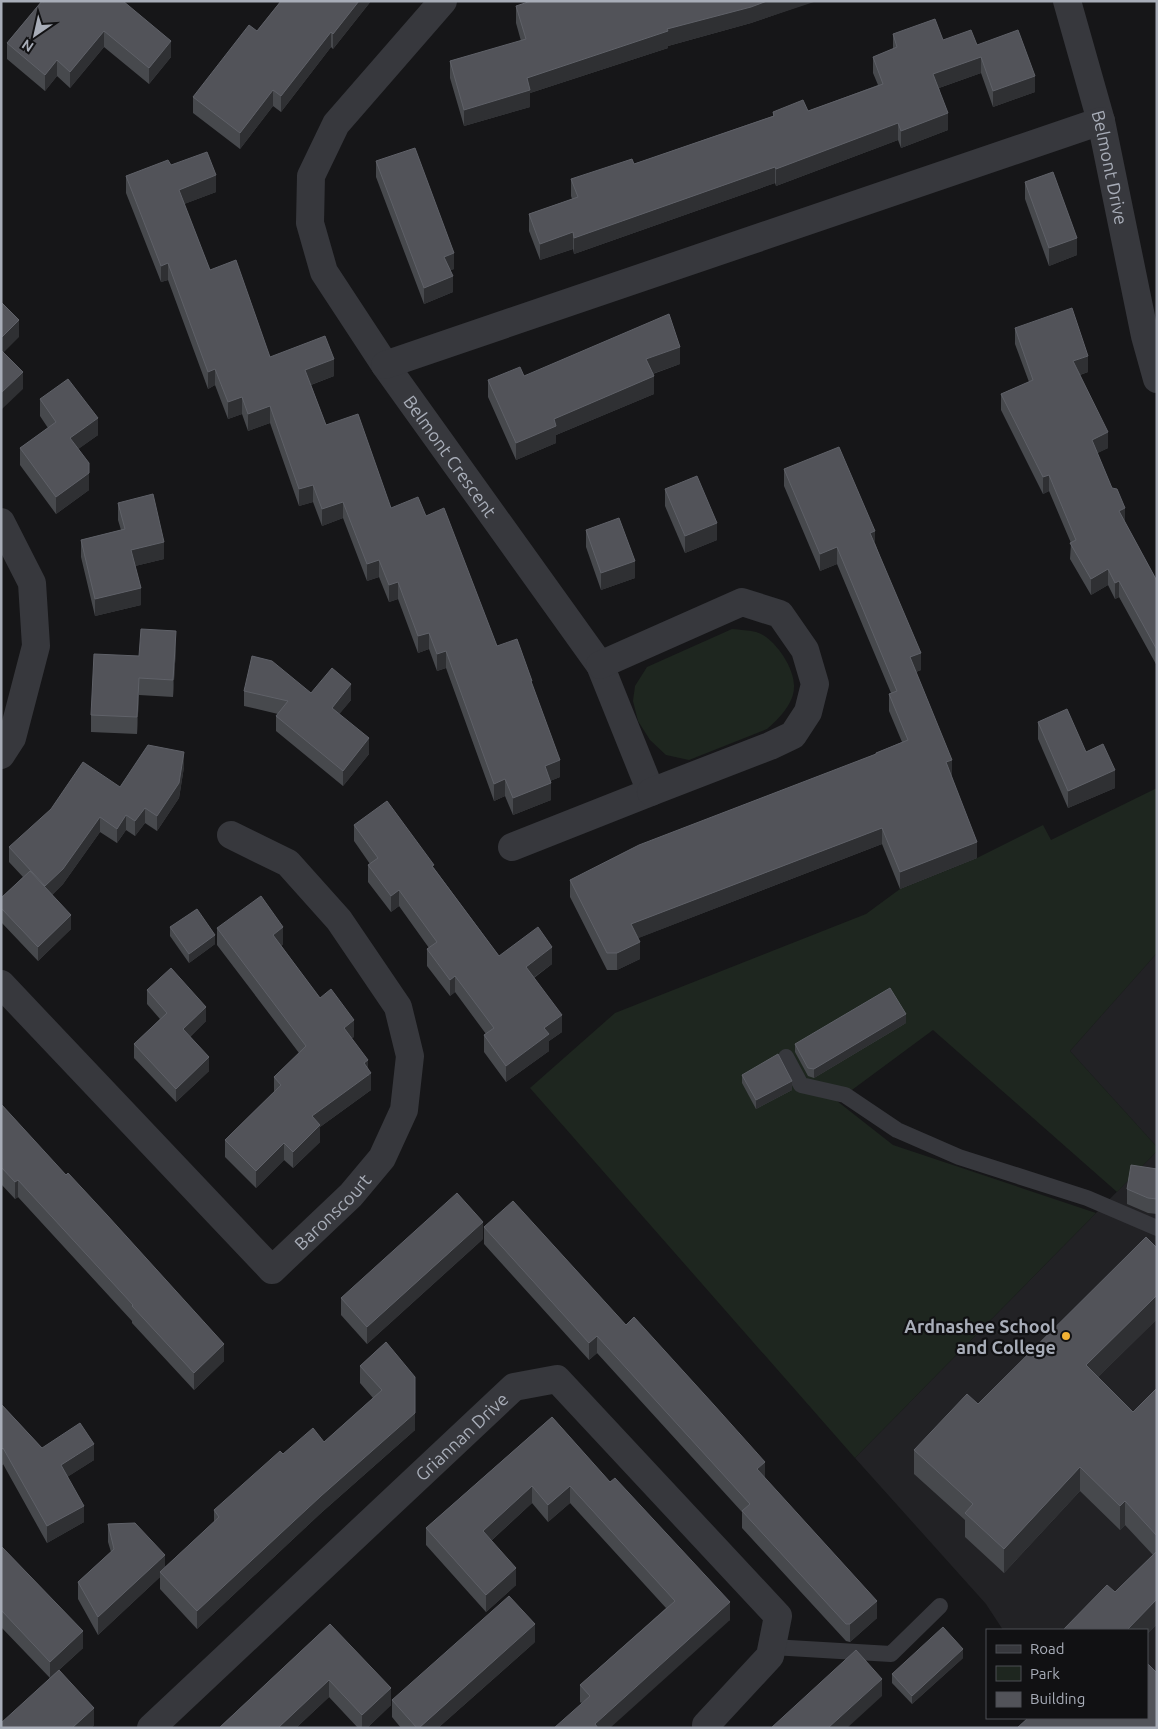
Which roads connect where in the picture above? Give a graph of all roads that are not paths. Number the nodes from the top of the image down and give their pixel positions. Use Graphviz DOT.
graph roads {
  1 [pos="443,1"];
  2 [pos="1067,1"];
  3 [pos="1101,121"];
  4 [pos="385,365"];
  5 [pos="1157,378"];
  6 [pos="1,522"];
  7 [pos="600,665"];
  8 [pos="1,755"];
  9 [pos="651,792"];
  10 [pos="230,835"];
  11 [pos="512,847"];
  12 [pos="1,984"];
  13 [pos="786,1057"];
  14 [pos="1157,1228"];
  15 [pos="940,1606"];
  16 [pos="772,1647"];
  17 [pos="706,1727"];
  18 [pos="151,1728"];
  1 -- 4 [label="street, Belmont Crescent"];
  2 -- 3 [label="street, Belmont Drive"];
  3 -- 4 [label="street"];
  3 -- 5 [label="street, Belmont Drive"];
  4 -- 7 [label="street, Belmont Crescent"];
  6 -- 8 [label="street"];
  7 -- 9 [label="street, Belmont Crescent"];
  7 -- 9 [label="street"];
  9 -- 11 [label="street"];
  10 -- 12 [label="street, Baronscourt"];
  13 -- 14 [label="lane"];
  15 -- 16 [label="lane"];
  16 -- 17 [label="street, Griannan Drive"];
  16 -- 18 [label="street, Griannan Drive"];
}
